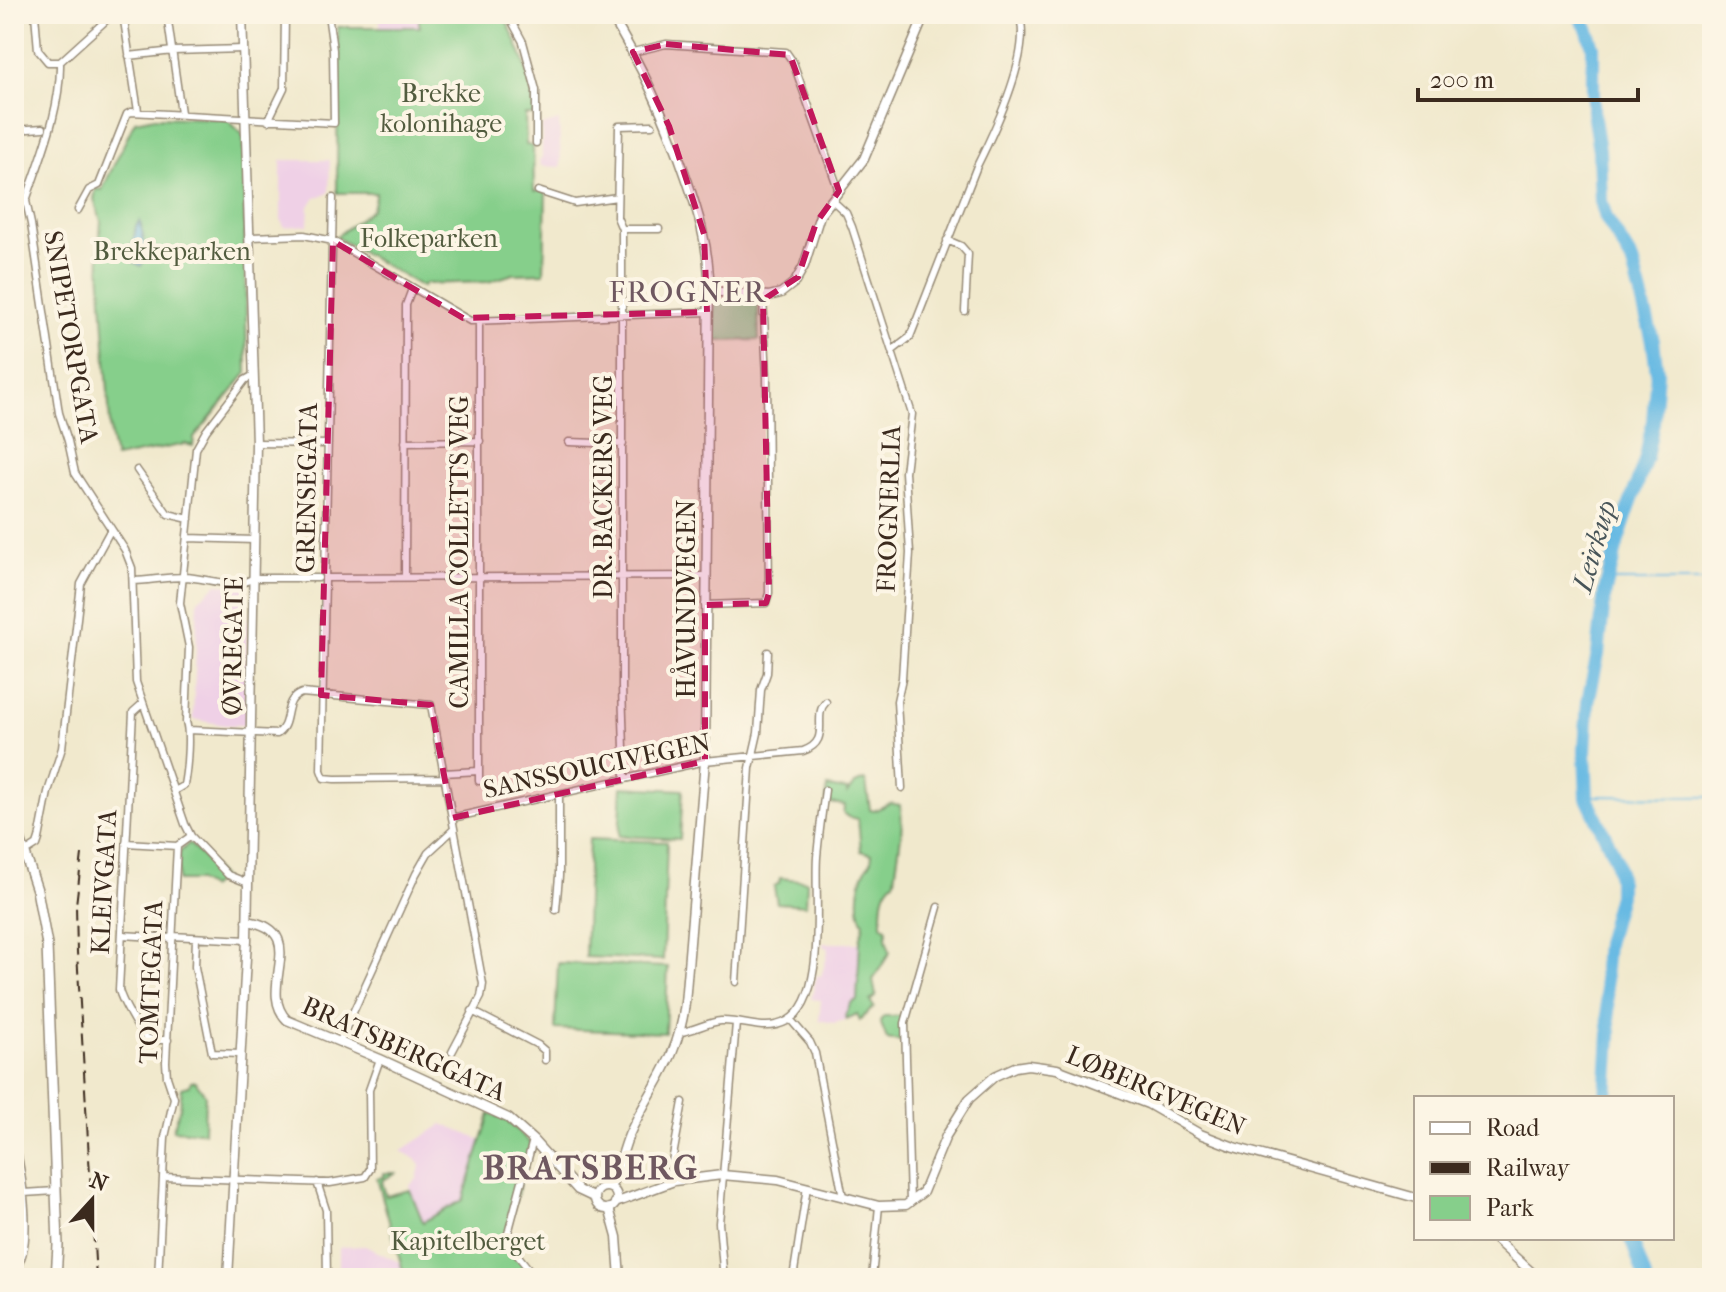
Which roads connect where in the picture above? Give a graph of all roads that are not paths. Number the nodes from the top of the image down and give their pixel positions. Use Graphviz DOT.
graph roads {
  1 [pos="35,14"];
  2 [pos="113,14"];
  3 [pos="123,14"];
  4 [pos="167,14"];
  5 [pos="242,14"];
  6 [pos="285,14"];
  7 [pos="328,14"];
  8 [pos="508,14"];
  9 [pos="610,14"];
  10 [pos="925,14"];
  11 [pos="1021,22"];
  12 [pos="243,49"];
  13 [pos="173,51"];
  14 [pos="633,52"];
  15 [pos="129,56"];
  16 [pos="60,62"];
  17 [pos="138,111"];
  18 [pos="181,113"];
  19 [pos="246,116"];
  20 [pos="268,121"];
  21 [pos="652,125"];
  22 [pos="43,128"];
  23 [pos="14,130"];
  24 [pos="536,143"];
  25 [pos="538,191"];
  26 [pos="839,191"];
  27 [pos="617,197"];
  28 [pos="333,198"];
  29 [pos="14,199"];
  30 [pos="832,200"];
  31 [pos="26,201"];
  32 [pos="78,210"];
  33 [pos="622,229"];
  34 [pos="659,229"];
  35 [pos="251,237"];
  36 [pos="947,240"];
  37 [pos="333,241"];
  38 [pos="412,289"];
  39 [pos="709,291"];
  40 [pos="763,297"];
  41 [pos="965,311"];
  42 [pos="707,312"];
  43 [pos="623,316"];
  44 [pos="479,322"];
  45 [pos="892,351"];
  46 [pos="254,375"];
  47 [pos="480,441"];
  48 [pos="405,442"];
  49 [pos="569,442"];
  50 [pos="256,443"];
  51 [pos="328,444"];
  52 [pos="623,444"];
  53 [pos="137,470"];
  54 [pos="189,519"];
  55 [pos="111,529"];
  56 [pos="188,538"];
  57 [pos="254,540"];
  58 [pos="705,576"];
  59 [pos="182,577"];
  60 [pos="405,577"];
  61 [pos="623,577"];
  62 [pos="254,578"];
  63 [pos="318,578"];
  64 [pos="326,578"];
  65 [pos="479,578"];
  66 [pos="134,581"];
  67 [pos="705,605"];
  68 [pos="768,652"];
  69 [pos="321,695"];
  70 [pos="826,702"];
  71 [pos="142,704"];
  72 [pos="189,730"];
  73 [pos="251,733"];
  74 [pos="751,755"];
  75 [pos="705,761"];
  76 [pos="479,771"];
  77 [pos="444,776"];
  78 [pos="625,779"];
  79 [pos="479,781"];
  80 [pos="902,788"];
  81 [pos="825,790"];
  82 [pos="174,791"];
  83 [pos="559,795"];
  84 [pos="452,818"];
  85 [pos="14,821"];
  86 [pos="454,829"];
  87 [pos="191,836"];
  88 [pos="126,843"];
  89 [pos="177,846"];
  90 [pos="26,852"];
  91 [pos="248,883"];
  92 [pos="938,907"];
  93 [pos="556,910"];
  94 [pos="247,921"];
  95 [pos="122,935"];
  96 [pos="172,937"];
  97 [pos="196,938"];
  98 [pos="247,940"];
  99 [pos="736,982"];
  100 [pos="472,1011"];
  101 [pos="790,1019"];
  102 [pos="736,1023"];
  103 [pos="680,1032"];
  104 [pos="168,1040"];
  105 [pos="340,1041"];
  106 [pos="452,1052"];
  107 [pos="241,1054"];
  108 [pos="380,1059"];
  109 [pos="545,1060"];
  110 [pos="683,1102"];
  111 [pos="14,1139"];
  112 [pos="533,1140"];
  113 [pos="722,1175"];
  114 [pos="163,1177"];
  115 [pos="233,1180"];
  116 [pos="317,1182"];
  117 [pos="668,1183"];
  118 [pos="807,1187"];
  119 [pos="613,1190"];
  120 [pos="56,1191"];
  121 [pos="24,1193"];
  122 [pos="630,1197"];
  123 [pos="843,1197"];
  124 [pos="1414,1197"];
  125 [pos="595,1198"];
  126 [pos="910,1203"];
  127 [pos="612,1206"];
  128 [pos="879,1206"];
  129 [pos="1496,1240"];
  130 [pos="723,1269"];
  131 [pos="14,1270"];
  132 [pos="56,1278"];
  133 [pos="158,1278"];
  134 [pos="228,1278"];
  135 [pos="327,1278"];
  136 [pos="536,1278"];
  137 [pos="620,1278"];
  138 [pos="793,1278"];
  139 [pos="872,1278"];
  140 [pos="1538,1278"];
  1 -- 16 [label="street"];
  2 -- 16 [label="street"];
  3 -- 15 [label="street"];
  4 -- 13 [label="street"];
  5 -- 12 [label="street, ØVREGATE"];
  6 -- 20 [label="street"];
  7 -- 20 [label="street"];
  8 -- 24 [label="street"];
  9 -- 14 [label="street, HÅVUNDVEGEN"];
  10 -- 26 [label="street"];
  11 -- 36 [label="street"];
  12 -- 13 [label="street"];
  12 -- 19 [label="street, ØVREGATE"];
  13 -- 15 [label="street"];
  13 -- 18 [label="street"];
  14 -- 26 [label="street"];
  14 -- 39 [label="street, HÅVUNDVEGEN"];
  15 -- 17 [label="street"];
  16 -- 31 [label="street"];
  17 -- 18 [label="street"];
  17 -- 32 [label="street"];
  18 -- 19 [label="street"];
  19 -- 20 [label="street"];
  19 -- 35 [label="street, ØVREGATE"];
  21 -- 27 [label="street, DR. BACKERS VEG"];
  22 -- 23 [label="street"];
  25 -- 27 [label="street"];
  26 -- 30 [label="street"];
  27 -- 33 [label="street, DR. BACKERS VEG"];
  28 -- 37 [label="street, GRENSEGATA"];
  29 -- 31 [label="street, SNIPETORPGATA"];
  30 -- 40 [label="street"];
  30 -- 45 [label="street, FROGNERLIA"];
  31 -- 55 [label="street, SNIPETORPGATA"];
  33 -- 34 [label="street"];
  33 -- 43 [label="street, DR. BACKERS VEG"];
  35 -- 37 [label="street"];
  35 -- 46 [label="street, ØVREGATE"];
  36 -- 41 [label="street"];
  36 -- 45 [label="street"];
  37 -- 38 [label="street"];
  37 -- 51 [label="street, GRENSEGATA"];
  38 -- 44 [label="street"];
  38 -- 48 [label="street"];
  39 -- 40 [label="street"];
  39 -- 42 [label="street, HÅVUNDVEGEN"];
  40 -- 67 [label="street"];
  42 -- 43 [label="street"];
  42 -- 58 [label="street, HÅVUNDVEGEN"];
  43 -- 44 [label="street"];
  43 -- 52 [label="street, DR. BACKERS VEG"];
  44 -- 47 [label="street, CAMILLA COLLETTS VEG"];
  45 -- 80 [label="street, FROGNERLIA"];
  46 -- 50 [label="street, ØVREGATE"];
  46 -- 54 [label="street"];
  47 -- 48 [label="street"];
  47 -- 65 [label="street, CAMILLA COLLETTS VEG"];
  48 -- 60 [label="street"];
  49 -- 52 [label="street"];
  50 -- 51 [label="street"];
  50 -- 57 [label="street, ØVREGATE"];
  51 -- 64 [label="street, GRENSEGATA"];
  52 -- 61 [label="street, DR. BACKERS VEG"];
  53 -- 54 [label="street"];
  54 -- 56 [label="street"];
  55 -- 66 [label="street"];
  55 -- 90 [label="street"];
  56 -- 57 [label="street"];
  56 -- 59 [label="street"];
  57 -- 62 [label="street, ØVREGATE"];
  58 -- 61 [label="street"];
  58 -- 67 [label="street, HÅVUNDVEGEN"];
  59 -- 62 [label="street"];
  59 -- 66 [label="street"];
  59 -- 72 [label="street"];
  60 -- 64 [label="street"];
  60 -- 65 [label="street"];
  61 -- 65 [label="street"];
  61 -- 78 [label="street, DR. BACKERS VEG"];
  62 -- 63 [label="street"];
  62 -- 73 [label="street, ØVREGATE"];
  64 -- 69 [label="street, GRENSEGATA"];
  65 -- 76 [label="street, CAMILLA COLLETTS VEG"];
  66 -- 71 [label="street"];
  67 -- 75 [label="street, HÅVUNDVEGEN"];
  68 -- 74 [label="street, SANSSOUCIVEGEN"];
  69 -- 73 [label="street"];
  69 -- 77 [label="street"];
  69 -- 77 [label="street, GRENSEGATA"];
  70 -- 74 [label="street, SANSSOUCIVEGEN"];
  71 -- 82 [label="street"];
  71 -- 88 [label="street, KLEIVGATA"];
  72 -- 73 [label="street"];
  72 -- 82 [label="street"];
  73 -- 91 [label="street, ØVREGATE"];
  74 -- 75 [label="street, SANSSOUCIVEGEN"];
  74 -- 99 [label="street"];
  75 -- 78 [label="street, SANSSOUCIVEGEN"];
  75 -- 103 [label="street, HÅVUNDVEGEN"];
  76 -- 77 [label="street"];
  76 -- 79 [label="street, CAMILLA COLLETTS VEG"];
  77 -- 84 [label="street"];
  78 -- 83 [label="street, SANSSOUCIVEGEN"];
  81 -- 101 [label="street"];
  82 -- 87 [label="street"];
  83 -- 84 [label="street, SANSSOUCIVEGEN"];
  83 -- 93 [label="street"];
  84 -- 86 [label="street"];
  85 -- 90 [label="main road"];
  86 -- 100 [label="street"];
  86 -- 105 [label="street"];
  87 -- 89 [label="street"];
  87 -- 91 [label="street"];
  88 -- 89 [label="street"];
  88 -- 95 [label="street, KLEIVGATA"];
  89 -- 96 [label="street, TOMTEGATA"];
  90 -- 120 [label="main road"];
  91 -- 94 [label="street, ØVREGATE"];
  92 -- 126 [label="street"];
  94 -- 98 [label="street, ØVREGATE"];
  94 -- 105 [label="street, BRATSBERGGATA"];
  95 -- 96 [label="street"];
  95 -- 104 [label="street, KLEIVGATA"];
  96 -- 97 [label="street"];
  96 -- 104 [label="street, TOMTEGATA"];
  97 -- 98 [label="street"];
  97 -- 107 [label="street, TOMTEGATA"];
  98 -- 107 [label="street, ØVREGATE"];
  100 -- 106 [label="street"];
  100 -- 109 [label="street"];
  101 -- 102 [label="street"];
  101 -- 123 [label="street"];
  102 -- 103 [label="street"];
  102 -- 113 [label="street"];
  103 -- 119 [label="street, HÅVUNDVEGEN"];
  104 -- 114 [label="street, TOMTEGATA"];
  105 -- 108 [label="street, BRATSBERGGATA"];
  107 -- 115 [label="street, ØVREGATE"];
  108 -- 112 [label="street, BRATSBERGGATA"];
  108 -- 116 [label="street"];
  110 -- 117 [label="street"];
  111 -- 121 [label="street"];
  112 -- 125 [label="street, BRATSBERGGATA"];
  112 -- 136 [label="street"];
  113 -- 117 [label="street"];
  113 -- 118 [label="street"];
  113 -- 130 [label="street"];
  114 -- 115 [label="street"];
  114 -- 133 [label="street, TOMTEGATA"];
  115 -- 116 [label="street"];
  115 -- 134 [label="street, ØVREGATE"];
  116 -- 135 [label="street"];
  117 -- 122 [label="street"];
  118 -- 123 [label="street"];
  118 -- 138 [label="street"];
  119 -- 122 [label="street"];
  119 -- 125 [label="street"];
  119 -- 127 [label="street"];
  120 -- 121 [label="street"];
  120 -- 132 [label="main road"];
  121 -- 131 [label="street"];
  122 -- 127 [label="street"];
  123 -- 128 [label="street"];
  124 -- 126 [label="street, LØBERGVEGEN"];
  125 -- 127 [label="street, BRATSBERGGATA"];
  126 -- 128 [label="street"];
  127 -- 137 [label="street"];
  128 -- 139 [label="street"];
  129 -- 140 [label="street"];
}
